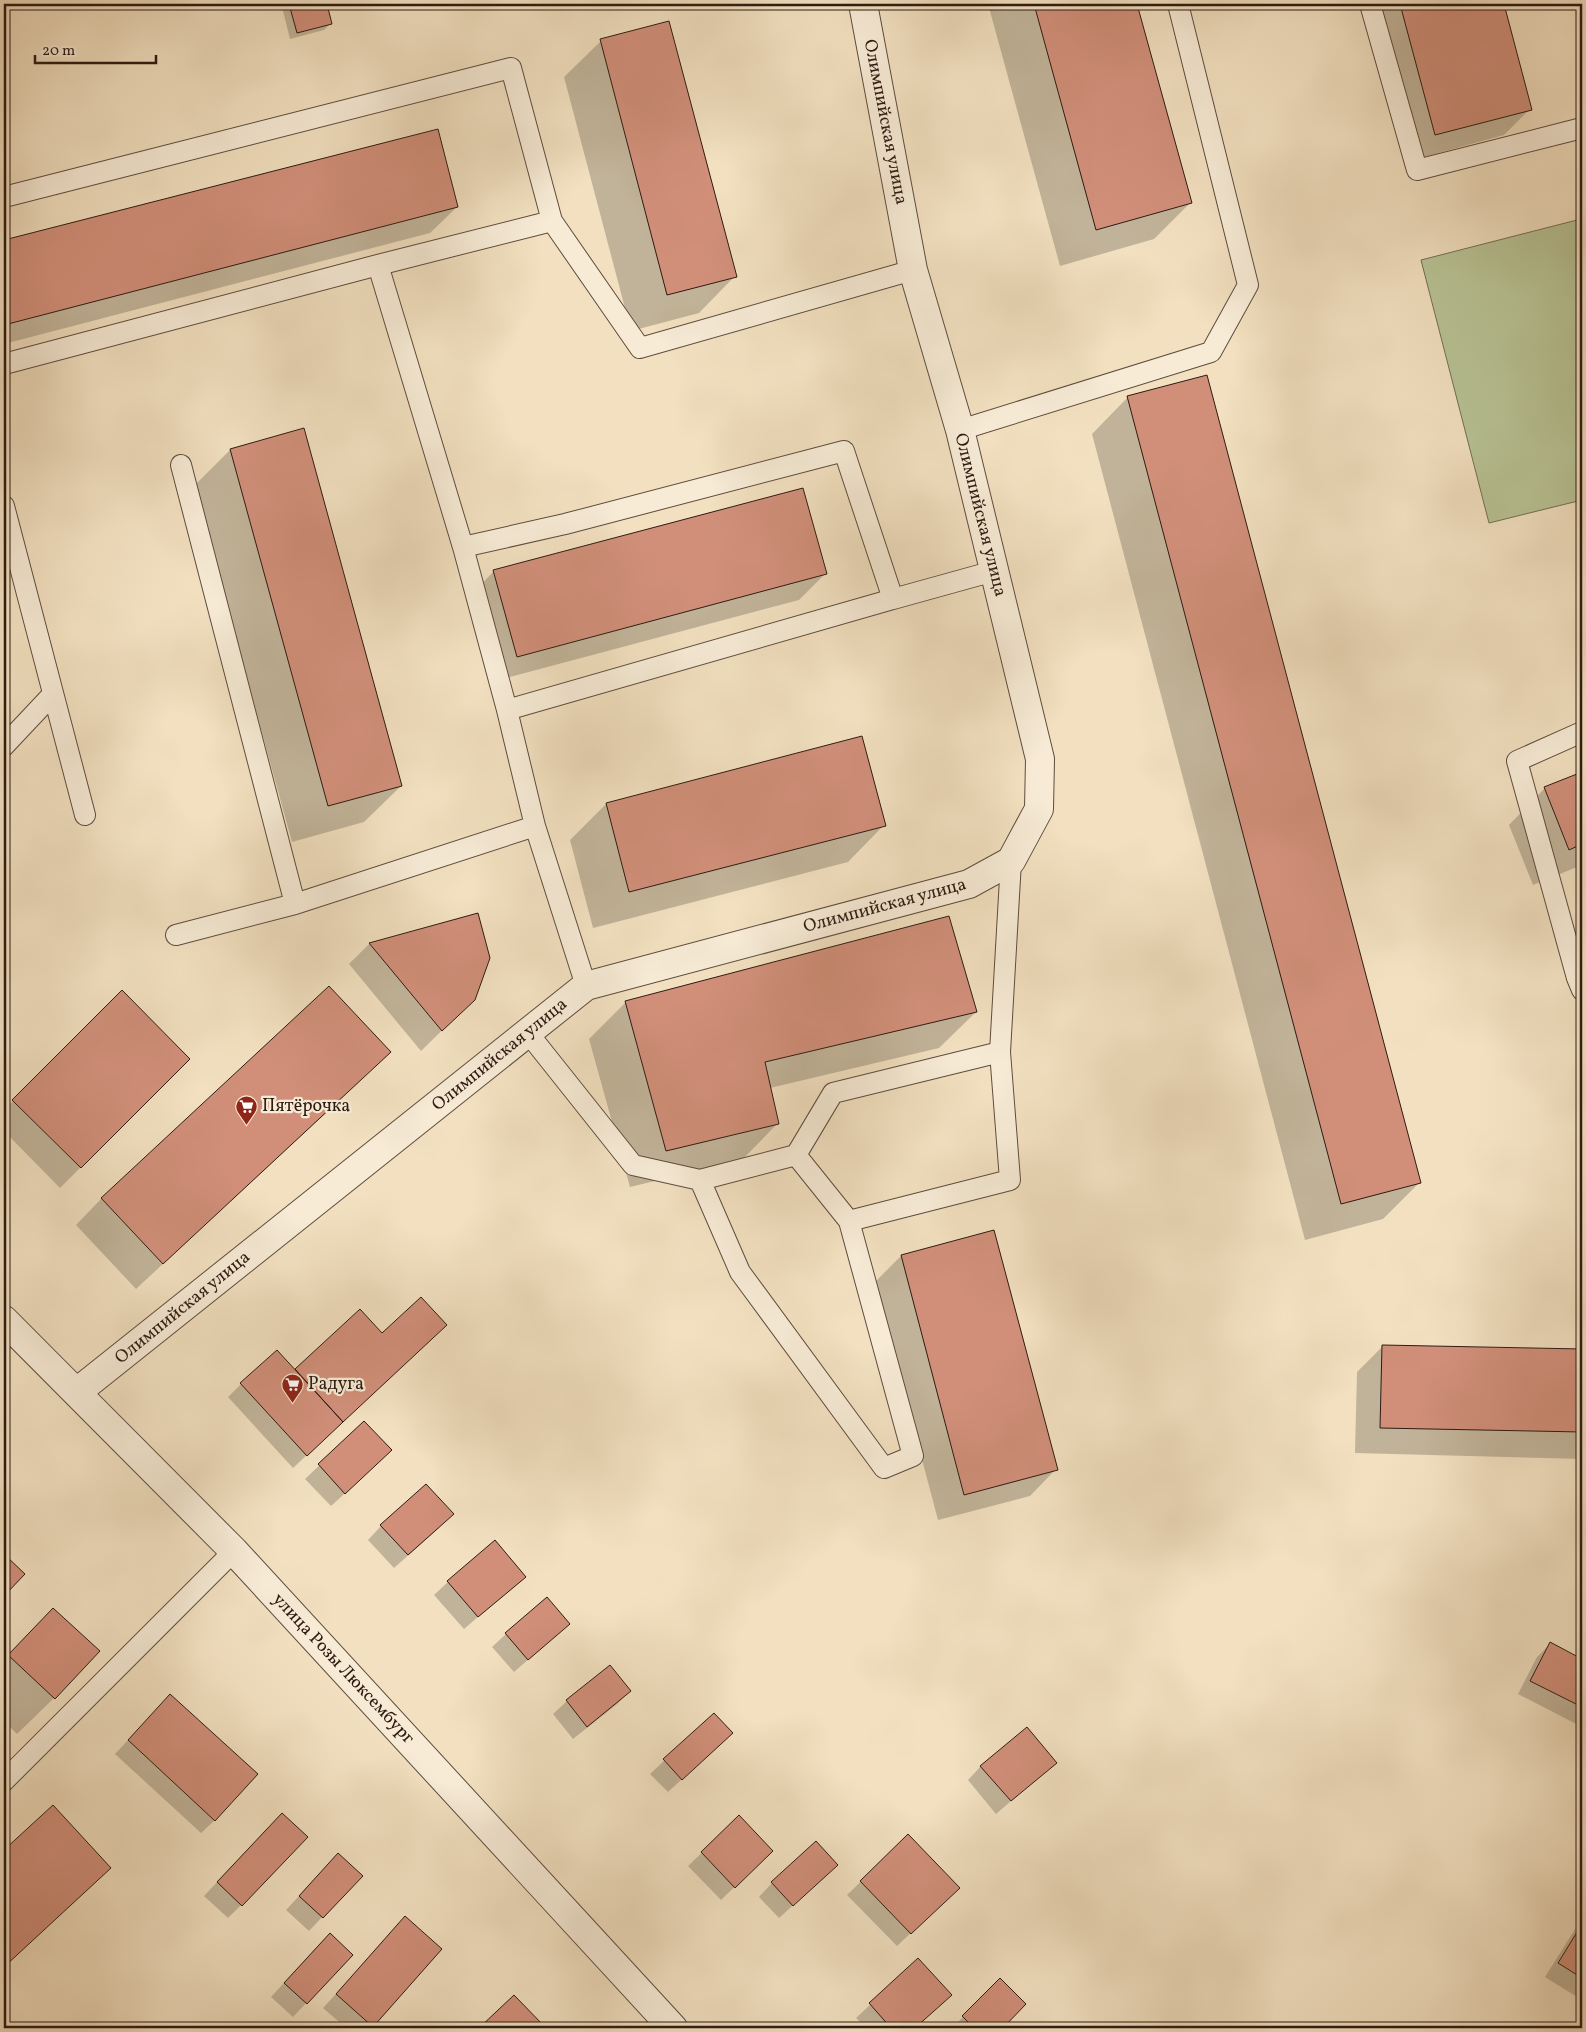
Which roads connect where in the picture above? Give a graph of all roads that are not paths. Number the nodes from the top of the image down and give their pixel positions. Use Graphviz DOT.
graph roads {
  1 [pos="863,4"];
  2 [pos="1178,4"];
  3 [pos="1370,4"];
  4 [pos="1582,128"];
  5 [pos="4,197"];
  6 [pos="552,221"];
  7 [pos="378,265"];
  8 [pos="913,270"];
  9 [pos="4,364"];
  10 [pos="960,430"];
  11 [pos="181,465"];
  12 [pos="4,506"];
  13 [pos="463,548"];
  14 [pos="994,571"];
  15 [pos="893,599"];
  16 [pos="52,695"];
  17 [pos="507,710"];
  18 [pos="1582,732"];
  19 [pos="4,746"];
  20 [pos="85,815"];
  21 [pos="535,826"];
  22 [pos="1011,861"];
  23 [pos="295,904"];
  24 [pos="176,935"];
  25 [pos="586,986"];
  26 [pos="1582,990"];
  27 [pos="528,1033"];
  28 [pos="1000,1052"];
  29 [pos="796,1154"];
  30 [pos="700,1180"];
  31 [pos="849,1221"];
  32 [pos="4,1320"];
  33 [pos="77,1392"];
  34 [pos="234,1551"];
  35 [pos="4,1780"];
  36 [pos="673,2028"];
  1 -- 8 [label="street, Олимпийская улица"];
  2 -- 10 [label="lane"];
  3 -- 4 [label="lane"];
  5 -- 6 [label="lane"];
  6 -- 7 [label="lane"];
  6 -- 8 [label="lane"];
  7 -- 9 [label="lane"];
  7 -- 13 [label="lane"];
  8 -- 10 [label="street, Олимпийская улица"];
  10 -- 14 [label="street, Олимпийская улица"];
  11 -- 23 [label="lane"];
  12 -- 16 [label="lane"];
  13 -- 15 [label="lane"];
  13 -- 17 [label="lane"];
  14 -- 15 [label="lane"];
  14 -- 22 [label="street, Олимпийская улица"];
  15 -- 17 [label="lane"];
  16 -- 19 [label="lane"];
  16 -- 20 [label="lane"];
  17 -- 21 [label="lane"];
  18 -- 26 [label="lane"];
  21 -- 23 [label="lane"];
  21 -- 25 [label="lane"];
  22 -- 25 [label="street, Олимпийская улица"];
  22 -- 28 [label="lane"];
  23 -- 24 [label="lane"];
  25 -- 27 [label="street, Олимпийская улица"];
  27 -- 30 [label="lane"];
  27 -- 33 [label="street, Олимпийская улица"];
  28 -- 29 [label="lane"];
  28 -- 31 [label="lane"];
  29 -- 30 [label="lane"];
  29 -- 31 [label="lane"];
  30 -- 31 [label="lane"];
  32 -- 33 [label="street, улица Розы Люксембург"];
  33 -- 34 [label="street, улица Розы Люксембург"];
  34 -- 35 [label="lane"];
  34 -- 36 [label="street, улица Розы Люксембург"];
}
